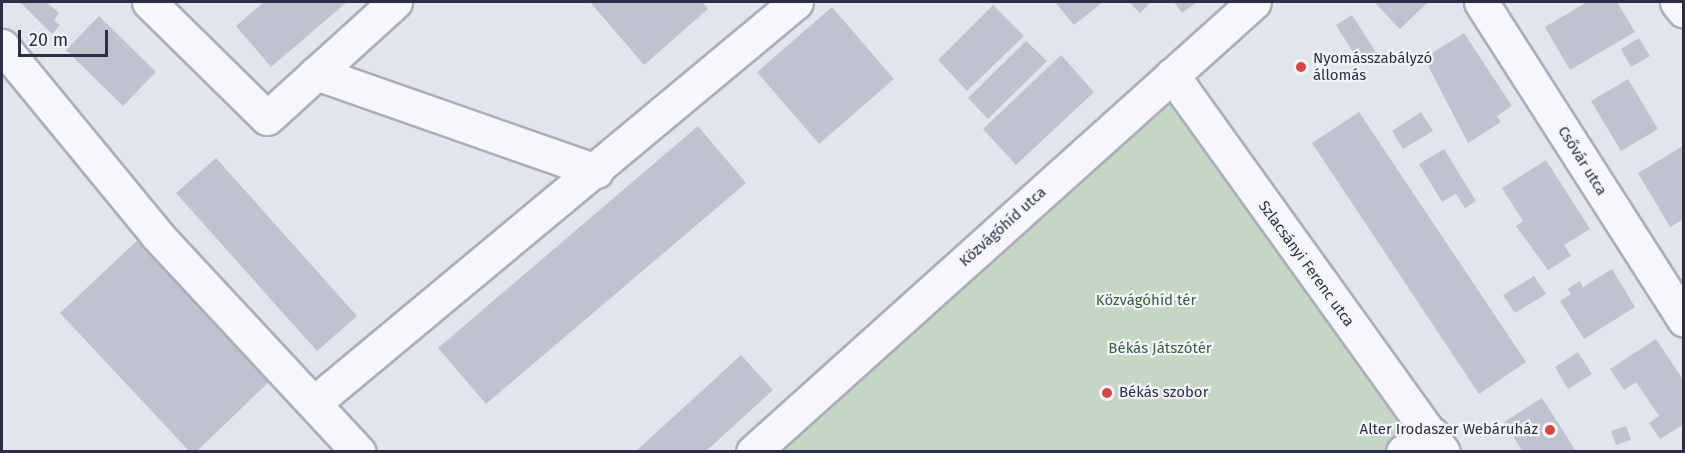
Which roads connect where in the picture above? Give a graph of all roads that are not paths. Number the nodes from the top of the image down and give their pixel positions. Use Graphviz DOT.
graph roads {
  1 [pos="149,2"];
  2 [pos="395,2"];
  3 [pos="796,2"];
  4 [pos="1254,2"];
  5 [pos="1481,2"];
  6 [pos="1677,2"];
  7 [pos="1683,11"];
  8 [pos="2,46"];
  9 [pos="315,73"];
  10 [pos="1172,75"];
  11 [pos="596,171"];
  12 [pos="1683,320"];
  13 [pos="314,403"];
  14 [pos="1437,443"];
  15 [pos="359,452"];
  16 [pos="753,452"];
  17 [pos="1403,452"];
  1 -- 9 [label="street"];
  2 -- 9 [label="street"];
  3 -- 11 [label="street"];
  4 -- 10 [label="street, Közvágóhíd utca"];
  5 -- 12 [label="street, Csővár utca"];
  6 -- 7 [label="street"];
  8 -- 13 [label="street"];
  9 -- 11 [label="street"];
  10 -- 14 [label="street, Szlacsányi Ferenc utca"];
  10 -- 16 [label="street, Közvágóhíd utca"];
  11 -- 13 [label="street"];
  13 -- 15 [label="street"];
  14 -- 17 [label="street"];
}
